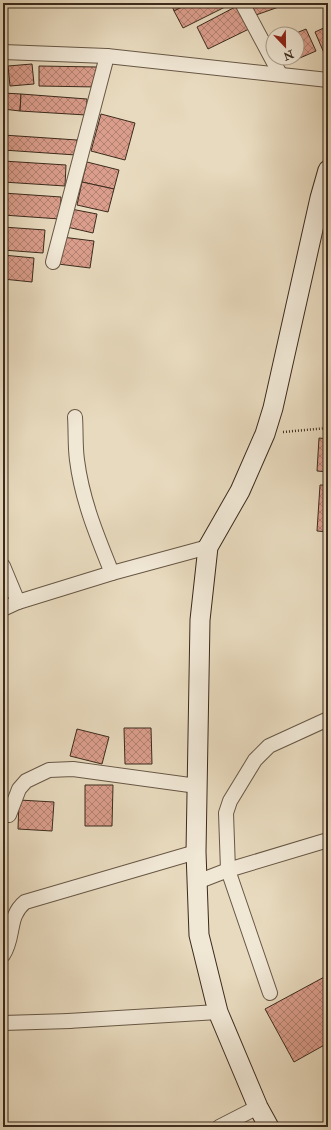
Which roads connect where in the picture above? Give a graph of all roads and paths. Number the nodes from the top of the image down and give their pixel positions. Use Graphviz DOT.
graph roads {
  1 [pos="242,3"];
  2 [pos="3,52"];
  3 [pos="107,56"];
  4 [pos="280,74"];
  5 [pos="328,80"];
  6 [pos="328,170"];
  7 [pos="53,262"];
  8 [pos="75,417"];
  9 [pos="328,428"];
  10 [pos="265,434"];
  11 [pos="208,547"];
  12 [pos="3,566"];
  13 [pos="112,573"];
  14 [pos="18,602"];
  15 [pos="3,609"];
  16 [pos="327,722"];
  17 [pos="197,786"];
  18 [pos="9,815"];
  19 [pos="328,840"];
  20 [pos="196,852"];
  21 [pos="228,870"];
  22 [pos="197,882"];
  23 [pos="3,955"];
  24 [pos="270,993"];
  25 [pos="218,1012"];
  26 [pos="3,1023"];
  27 [pos="258,1107"];
  28 [pos="219,1127"];
  29 [pos="269,1127"];
  1 -- 4 [label="street"];
  2 -- 3 [label="street"];
  3 -- 4 [label="street"];
  3 -- 7 [label="street"];
  4 -- 5 [label="street"];
  6 -- 10 [label="street"];
  8 -- 13 [label="street"];
  9 -- 10 [label="path"];
  10 -- 11 [label="street"];
  11 -- 13 [label="street"];
  11 -- 17 [label="street"];
  12 -- 14 [label="street"];
  13 -- 14 [label="street"];
  14 -- 15 [label="street"];
  16 -- 21 [label="street"];
  17 -- 18 [label="street"];
  17 -- 20 [label="street"];
  19 -- 21 [label="street"];
  20 -- 22 [label="street"];
  20 -- 23 [label="street"];
  21 -- 22 [label="street"];
  21 -- 24 [label="street"];
  22 -- 25 [label="street"];
  25 -- 26 [label="street"];
  25 -- 27 [label="street"];
  27 -- 28 [label="street"];
  27 -- 29 [label="street"];
}
